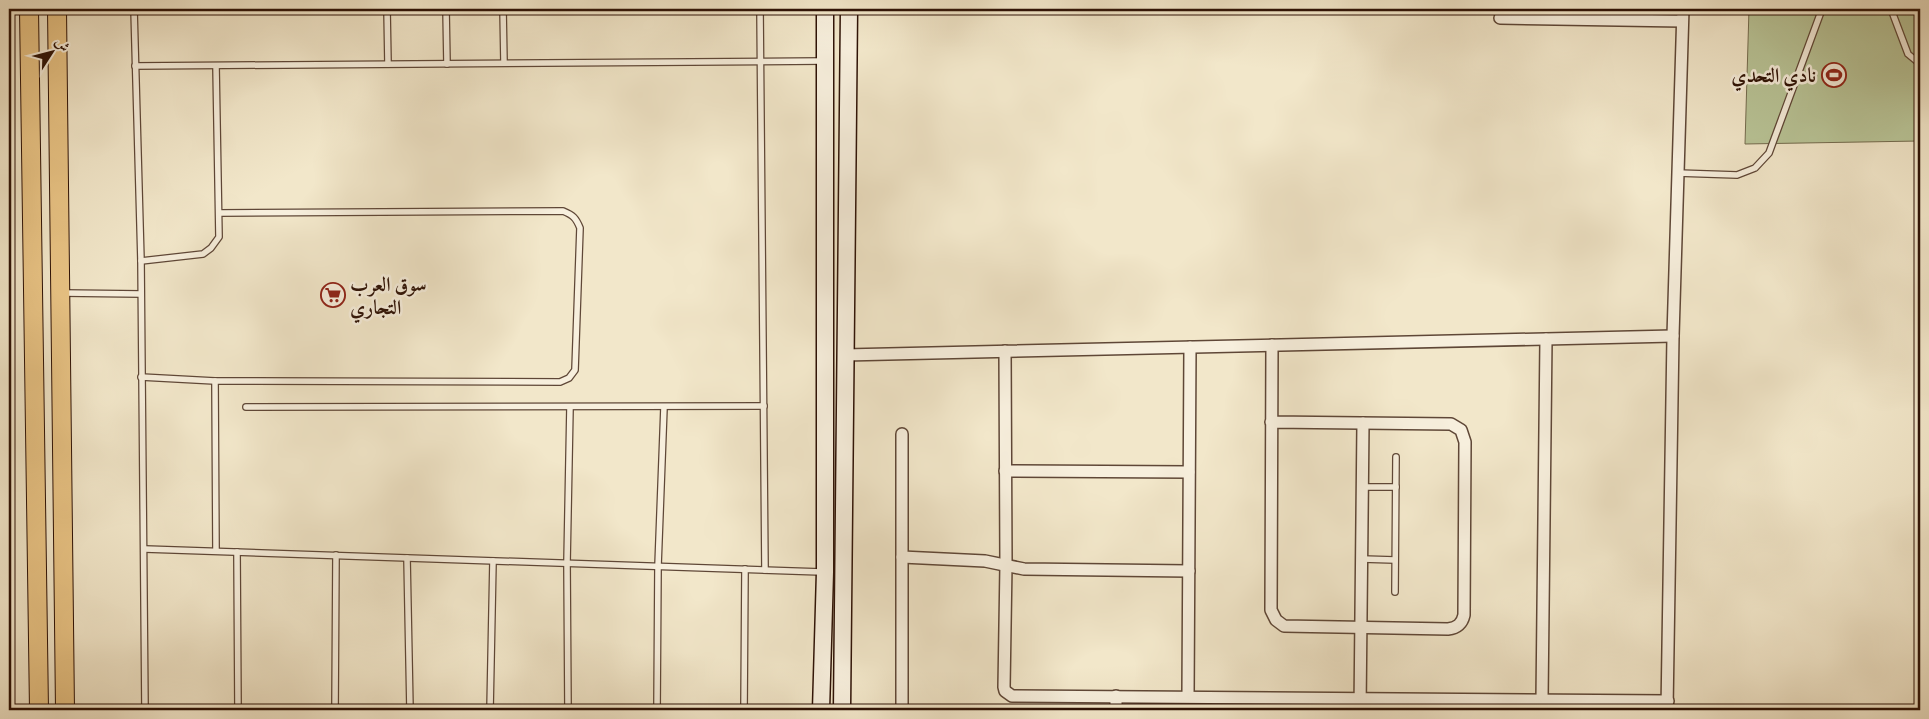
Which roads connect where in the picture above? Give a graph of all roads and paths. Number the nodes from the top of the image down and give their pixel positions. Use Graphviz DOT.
graph roads {
  1 [pos="29,9"];
  2 [pos="57,9"];
  3 [pos="134,9"];
  4 [pos="387,9"];
  5 [pos="446,9"];
  6 [pos="503,9"];
  7 [pos="760,9"];
  8 [pos="825,9"];
  9 [pos="849,9"];
  10 [pos="1683,9"];
  11 [pos="1822,9"];
  12 [pos="1891,9"];
  13 [pos="1500,18"];
  14 [pos="1682,21"];
  15 [pos="761,61"];
  16 [pos="824,61"];
  17 [pos="388,64"];
  18 [pos="447,64"];
  19 [pos="504,64"];
  20 [pos="1920,64"];
  21 [pos="135,66"];
  22 [pos="216,66"];
  23 [pos="1677,173"];
  24 [pos="220,213"];
  25 [pos="141,260"];
  26 [pos="60,293"];
  27 [pos="141,294"];
  28 [pos="1673,336"];
  29 [pos="1546,339"];
  30 [pos="1272,345"];
  31 [pos="1190,347"];
  32 [pos="1005,351"];
  33 [pos="846,355"];
  34 [pos="141,377"];
  35 [pos="215,381"];
  36 [pos="664,406"];
  37 [pos="764,406"];
  38 [pos="246,407"];
  39 [pos="570,407"];
  40 [pos="1271,422"];
  41 [pos="1363,423"];
  42 [pos="902,434"];
  43 [pos="1396,457"];
  44 [pos="1005,471"];
  45 [pos="1189,472"];
  46 [pos="1362,487"];
  47 [pos="1396,487"];
  48 [pos="145,549"];
  49 [pos="216,551"];
  50 [pos="237,552"];
  51 [pos="336,555"];
  52 [pos="902,557"];
  53 [pos="407,558"];
  54 [pos="1362,559"];
  55 [pos="493,560"];
  56 [pos="1395,560"];
  57 [pos="567,563"];
  58 [pos="1006,565"];
  59 [pos="658,566"];
  60 [pos="745,569"];
  61 [pos="765,570"];
  62 [pos="1189,571"];
  63 [pos="825,572"];
  64 [pos="1395,592"];
  65 [pos="1362,628"];
  66 [pos="1116,696"];
  67 [pos="1188,696"];
  68 [pos="1542,700"];
  69 [pos="1360,705"];
  70 [pos="1668,706"];
  71 [pos="40,710"];
  72 [pos="65,710"];
  73 [pos="145,710"];
  74 [pos="238,710"];
  75 [pos="335,710"];
  76 [pos="410,710"];
  77 [pos="490,710"];
  78 [pos="568,710"];
  79 [pos="657,710"];
  80 [pos="744,710"];
  81 [pos="821,710"];
  82 [pos="842,710"];
  83 [pos="902,710"];
  84 [pos="1116,710"];
  1 -- 71 [label="main road"];
  2 -- 26 [label="main road"];
  3 -- 21 [label="lane"];
  4 -- 17 [label="lane"];
  5 -- 18 [label="lane"];
  6 -- 19 [label="lane"];
  7 -- 15 [label="lane"];
  8 -- 16 [label="main road"];
  9 -- 33 [label="main road"];
  10 -- 14 [label="street"];
  11 -- 23 [label="lane"];
  12 -- 20 [label="lane"];
  13 -- 14 [label="street"];
  14 -- 23 [label="street"];
  15 -- 16 [label="lane"];
  15 -- 19 [label="lane"];
  15 -- 37 [label="lane"];
  16 -- 63 [label="main road"];
  17 -- 18 [label="lane"];
  17 -- 22 [label="lane"];
  18 -- 19 [label="lane"];
  21 -- 22 [label="lane"];
  21 -- 25 [label="lane"];
  22 -- 24 [label="lane"];
  23 -- 28 [label="street"];
  24 -- 25 [label="lane"];
  24 -- 35 [label="lane"];
  25 -- 27 [label="lane"];
  26 -- 27 [label="lane"];
  26 -- 72 [label="main road"];
  27 -- 34 [label="lane"];
  28 -- 29 [label="street"];
  28 -- 70 [label="street"];
  29 -- 30 [label="street"];
  29 -- 68 [label="street"];
  30 -- 31 [label="street"];
  30 -- 40 [label="street"];
  31 -- 32 [label="street"];
  31 -- 45 [label="street"];
  32 -- 33 [label="street"];
  32 -- 44 [label="street"];
  33 -- 82 [label="main road"];
  34 -- 35 [label="lane"];
  34 -- 48 [label="lane"];
  35 -- 49 [label="lane"];
  36 -- 37 [label="lane"];
  36 -- 39 [label="lane"];
  36 -- 59 [label="lane"];
  37 -- 61 [label="lane"];
  38 -- 39 [label="lane"];
  39 -- 57 [label="lane"];
  40 -- 41 [label="street"];
  40 -- 65 [label="street"];
  41 -- 46 [label="street"];
  41 -- 65 [label="street"];
  42 -- 52 [label="street"];
  43 -- 47 [label="lane"];
  44 -- 45 [label="street"];
  44 -- 58 [label="street"];
  45 -- 62 [label="street"];
  46 -- 47 [label="lane"];
  46 -- 54 [label="street"];
  47 -- 56 [label="lane"];
  48 -- 49 [label="lane"];
  48 -- 73 [label="lane"];
  49 -- 50 [label="lane"];
  50 -- 51 [label="lane"];
  50 -- 74 [label="lane"];
  51 -- 53 [label="lane"];
  51 -- 75 [label="lane"];
  52 -- 58 [label="street"];
  52 -- 83 [label="street"];
  53 -- 55 [label="lane"];
  53 -- 76 [label="lane"];
  54 -- 56 [label="lane"];
  54 -- 65 [label="street"];
  55 -- 57 [label="lane"];
  55 -- 77 [label="lane"];
  56 -- 64 [label="lane"];
  57 -- 59 [label="lane"];
  57 -- 78 [label="lane"];
  58 -- 62 [label="street"];
  58 -- 66 [label="street"];
  59 -- 60 [label="lane"];
  59 -- 79 [label="lane"];
  60 -- 61 [label="lane"];
  60 -- 80 [label="lane"];
  61 -- 63 [label="lane"];
  62 -- 67 [label="street"];
  63 -- 81 [label="main road"];
  65 -- 69 [label="street"];
  66 -- 67 [label="street"];
  66 -- 84 [label="street"];
  67 -- 69 [label="street"];
  68 -- 69 [label="street"];
  68 -- 70 [label="street"];
}
